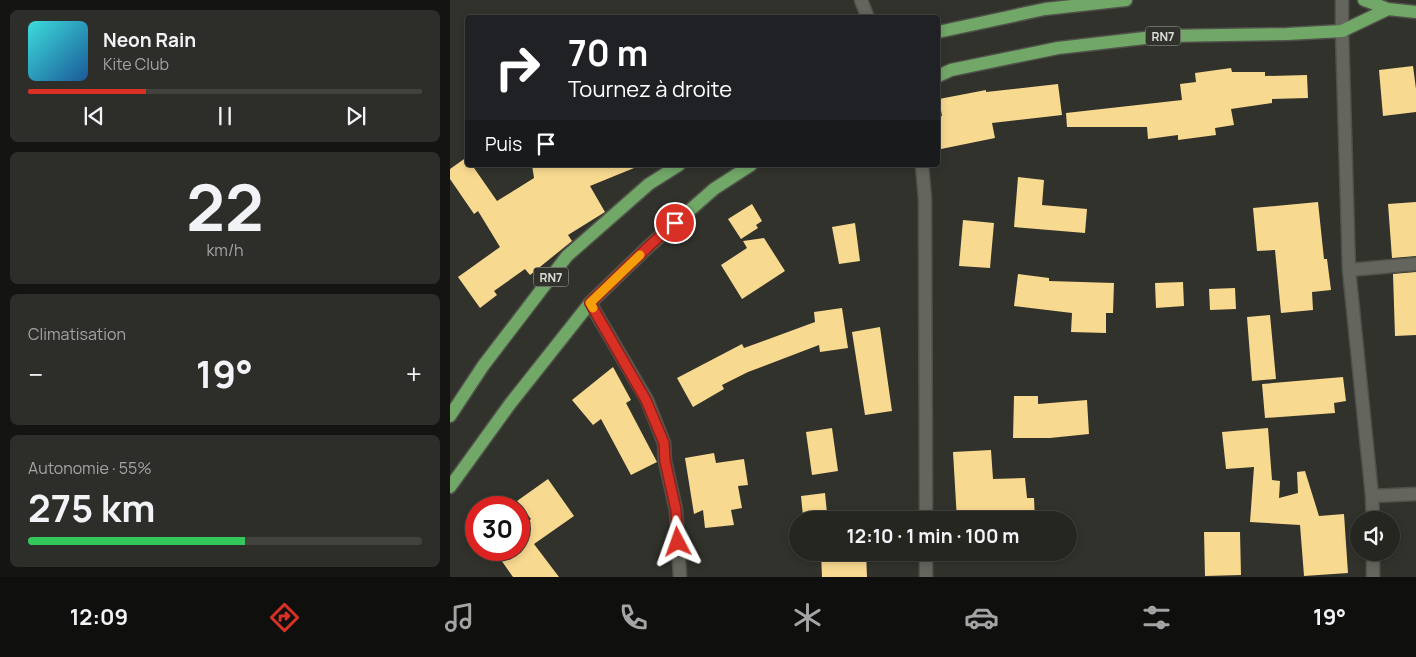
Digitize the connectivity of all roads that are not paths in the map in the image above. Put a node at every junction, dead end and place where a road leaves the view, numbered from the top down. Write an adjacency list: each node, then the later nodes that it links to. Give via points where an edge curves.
1 (861, 0): 7 (street)
2 (1126, 0): 9 (main road, via 1045,9)
3 (1342, 0): 8 (street)
4 (1364, 0): 5 (main road)
5 (1388, 9): 6 (main road); 8 (main road, RN7)
6 (1416, 12)
7 (867, 15)
8 (1342, 31): 10 (main road, RN7, via 1162,36 1058,48); 15 (street)
9 (940, 32)
10 (940, 75)
11 (676, 167): 17 (main road, RN7, via 649,184 567,256)
12 (747, 167): 16 (main road, via 714,190 649,246)
13 (922, 167): 21 (street)
14 (1416, 264): 15 (street)
15 (1349, 270): 20 (street)
16 (590, 303): 18 (main road, via 510,404); 25 (street, via 646,400 664,443 676,510)
17 (450, 416)
18 (450, 488)
19 (1416, 494): 20 (street)
20 (1372, 496): 22 (street)
21 (926, 511)
22 (1373, 511)
23 (926, 561): 26 (street)
24 (1373, 561): 27 (street)
25 (680, 577)
26 (926, 577)
27 (1373, 577)

